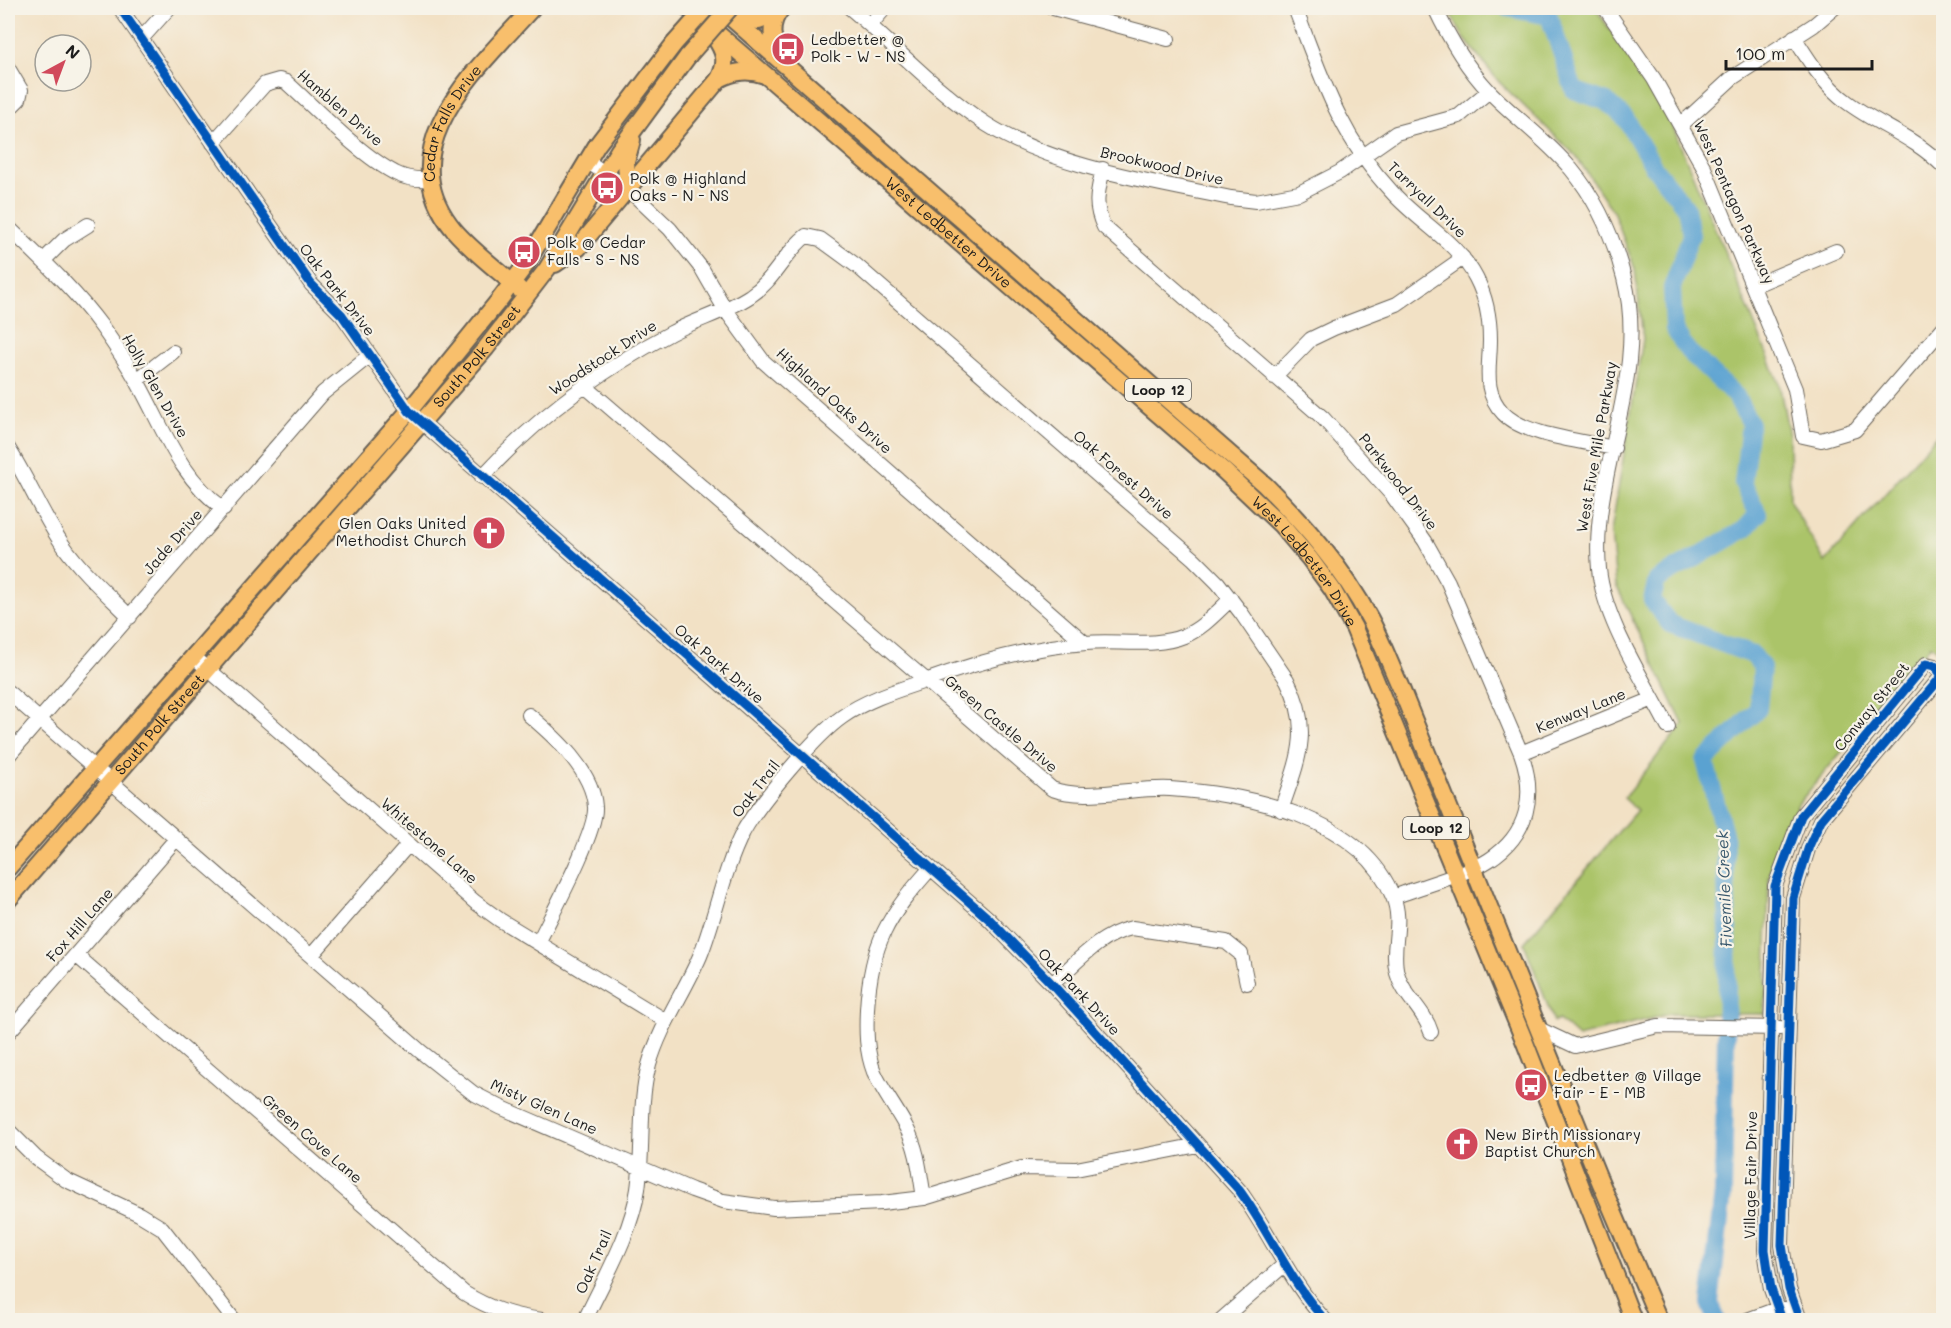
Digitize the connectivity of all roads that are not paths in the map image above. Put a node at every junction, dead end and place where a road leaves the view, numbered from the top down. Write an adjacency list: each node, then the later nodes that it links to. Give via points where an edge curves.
1 (120, 8): 17 (street, Oak Park Drive)
2 (169, 8): 17 (street)
3 (532, 8): 35 (main road, Cedar Falls Drive, via 453,98 434,141)
4 (688, 8): 14 (main road, West Ledbetter Drive / Loop 12)
5 (850, 8): 15 (street, Brookwood Drive)
6 (885, 8): 15 (street)
7 (1053, 8): 18 (street)
8 (1295, 8): 29 (street, Tarryall Drive, via 1327,93)
9 (1435, 8): 23 (street, West Five Mile Parkway, via 1458,52)
10 (1834, 8): 16 (street)
11 (726, 10): 12 (main road, via 759,21); 19 (main road, West Ledbetter Drive / Loop 12); 26 (main road, South Polk Street, bridge)
12 (779, 10): 19 (main road, via 772,32)
13 (1612, 10): 25 (street, West Pentagon Parkway)
14 (704, 14): 21 (main road, West Ledbetter Drive / Loop 12); 22 (main road, via 724,52); 31 (main road, South Polk Street, bridge, via 674,44)
15 (870, 25): 33 (street, Brookwood Drive, via 985,123 1021,143)
16 (1794, 37): 25 (street, via 1732,78); 32 (street, via 1840,96 1911,139)
17 (142, 38): 27 (street, Oak Park Drive)
18 (1168, 39)
19 (782, 61): 28 (main road, West Ledbetter Drive / Loop 12)
20 (8, 68): 24 (street, via 21,93)
21 (768, 77): 22 (main road, via 754,71 736,72); 30 (main road, West Ledbetter Drive / Loop 12)
22 (719, 80): 36 (main road)
23 (1489, 91): 29 (street, Brookwood Drive, via 1459,116 1396,133); 57 (street, West Five Mile Parkway, via 1571,169 1610,233 1625,280 1631,346)
24 (8, 110)
25 (1682, 124): 45 (street, West Pentagon Parkway)
26 (637, 126): 34 (main road, South Polk Street); 36 (main road, via 627,156)
27 (213, 142): 35 (street, Hamblen Drive, via 265,84 279,80 386,167 408,178); 50 (street, Oak Park Drive, via 310,284 342,315)
28 (878, 146): 30 (main road); 58 (main road, West Ledbetter Drive / Loop 12)
29 (1361, 156): 33 (street, Brookwood Drive, via 1341,172 1299,193 1256,201); 41 (street, Tarryall Drive, via 1392,193)
30 (865, 160): 59 (main road, West Ledbetter Drive / Loop 12)
31 (587, 161): 34 (street, Highland Oaks Drive); 44 (main road, South Polk Street)
32 (1944, 166)
33 (1103, 169): 51 (street, Parkwood Drive, via 1096,212 1104,226)
34 (606, 173): 36 (street, Highland Oaks Drive); 43 (main road, South Polk Street)
35 (431, 178): 44 (main road, Cedar Falls Drive, via 442,212 454,229)
36 (628, 189): 43 (main road, via 578,248); 47 (street, Highland Oaks Drive, via 687,248)
37 (88, 225): 42 (street, via 64,240)
38 (8, 227): 42 (street, Holly Glen Drive)
39 (806, 236): 47 (street, Woodstock Drive, via 760,288); 64 (street, Oak Forest Drive, via 820,238 857,266 1194,559)
40 (1836, 251): 45 (street)
41 (1463, 258): 51 (street, via 1397,304 1311,339); 57 (street, Tarryall Drive, via 1477,279 1485,302 1490,340 1489,387 1503,413 1532,429)
42 (43, 261): 52 (street, Holly Glen Drive, via 98,322)
43 (547, 269): 46 (main road, South Polk Street)
44 (513, 283): 46 (main road, Cedar Falls Drive); 54 (main road, South Polk Street)
45 (1753, 286): 48 (street, West Pentagon Parkway, via 1795,389 1803,436 1821,440 1855,430)
46 (527, 296): 55 (main road, South Polk Street)
47 (724, 309): 53 (street, Woodstock Drive, via 631,356); 66 (street, Highland Oaks Drive, via 763,361 783,380)
48 (1944, 327)
49 (173, 352): 52 (street)
50 (369, 356): 54 (street, Oak Park Drive); 62 (street, Jade Drive, via 323,393)
51 (1274, 377): 75 (street, Parkwood Drive, via 1350,446 1425,541 1466,620)
52 (136, 380): 62 (street, Holly Glen Drive, via 185,473)
53 (586, 387): 60 (street, Woodstock Drive, via 510,447); 69 (street, Green Castle Drive)
54 (409, 411): 55 (street, Oak Park Drive); 61 (main road, South Polk Street)
55 (421, 423): 60 (street, Oak Park Drive); 63 (main road, South Polk Street)
56 (8, 448): 65 (street, via 63,545)
57 (1614, 448): 71 (street, West Five Mile Parkway, via 1601,512 1600,572 1607,604)
58 (1235, 458): 59 (main road); 83 (main road, West Ledbetter Drive / Loop 12, via 1321,546 1370,619)
59 (1224, 471): 86 (main road, West Ledbetter Drive / Loop 12, via 1281,525 1338,599 1375,672)
60 (482, 477): 77 (street, Oak Park Drive)
61 (328, 500): 63 (main road); 67 (main road, South Polk Street)
62 (224, 508): 65 (street, Jade Drive)
63 (344, 513): 68 (main road, South Polk Street)
64 (1231, 599): 66 (street, Oak Trail, via 1184,636); 80 (street, Oak Forest Drive, via 1287,680 1301,717 1300,755)
65 (130, 617): 73 (street, Jade Drive)
66 (1085, 643): 69 (street, Oak Trail, via 979,663)
67 (193, 656): 68 (street, Whitestone Lane); 78 (main road, South Polk Street)
68 (208, 669): 79 (main road, South Polk Street); 82 (street, Whitestone Lane)
69 (925, 680): 77 (street, Oak Trail, via 842,717); 80 (street, Green Castle Drive, via 1058,791 1078,794 1178,790 1220,794)
70 (8, 692): 73 (street, Misty Glen Lane)
71 (1653, 699): 74 (street, West Five Mile Parkway); 75 (street, Kenway Lane)
72 (529, 715): 89 (street, via 552,735 577,766 596,810 589,835)
73 (39, 720): 76 (street, Jade Drive); 78 (street, Misty Glen Lane)
74 (1668, 727)
75 (1521, 753): 83 (street, Parkwood Drive, via 1530,783 1525,815 1492,858)
76 (8, 756)
77 (803, 757): 85 (street, Oak Park Drive); 94 (street, Oak Trail, via 742,834 699,958)
78 (95, 768): 79 (street, Misty Glen Lane); 84 (main road, South Polk Street)
79 (110, 781): 81 (street, Misty Glen Lane); 88 (main road, South Polk Street)
80 (1281, 810): 87 (street, Green Castle Drive, via 1314,822 1357,846)
81 (176, 839): 90 (street, Fox Hill Lane); 91 (street, Misty Glen Lane)
82 (408, 845): 89 (street, Whitestone Lane, via 475,902); 91 (street)
83 (1474, 866): 86 (street, Parkwood Drive); 97 (main road, West Ledbetter Drive / Loop 12)
84 (8, 868)
85 (931, 868): 93 (street, Oak Park Drive, via 989,919); 103 (street, via 898,906 879,942 869,978 866,1028 874,1070 907,1127 916,1151)
86 (1455, 874): 87 (street, Parkwood Drive); 112 (main road, West Ledbetter Drive / Loop 12)
87 (1394, 897): 98 (street, Green Castle Drive, via 1399,929 1396,972 1427,1019)
88 (8, 900)
89 (538, 943): 94 (street, Whitestone Lane)
90 (76, 955): 99 (street, Fox Hill Lane); 108 (street, Green Cove Lane, via 464,1293 510,1316)
91 (311, 957): 102 (street, Misty Glen Lane, via 473,1093)
92 (1247, 983): 93 (street, via 1241,954 1226,942 1132,928 1097,944)
93 (1052, 984): 101 (street, Oak Park Drive)
94 (666, 1022): 102 (street, Oak Trail, via 642,1092)
95 (1771, 1027): 96 (street); 96 (street, Conway Street, via 1775,886 1801,816 1926,664 1935,666 1941,676 1821,820 1809,846 1793,898); 97 (street, via 1684,1024 1633,1030 1575,1046); 106 (street, Village Fair Drive, via 1765,1250)
96 (1788, 1028): 105 (street, via 1782,1245)
97 (1539, 1029): 113 (main road, West Ledbetter Drive / Loop 12)
98 (1431, 1032)
99 (8, 1033)
100 (8, 1130): 107 (street, via 66,1180 162,1228)
101 (1198, 1145): 103 (street, Misty Glen Lane, via 1076,1169 1022,1168); 104 (street, Oak Park Drive, via 1253,1209)
102 (638, 1167): 103 (street, Misty Glen Lane, via 712,1198 748,1206 839,1206); 109 (street, Oak Trail, via 638,1188 630,1221)
103 (924, 1198)
104 (1284, 1265): 110 (street); 111 (street, Oak Park Drive)
105 (1797, 1315): 106 (street)
106 (1778, 1316): 114 (street)
107 (234, 1320)
108 (542, 1320)
109 (585, 1320)
110 (1221, 1320)
111 (1325, 1320)
112 (1633, 1320)
113 (1659, 1320)
114 (1747, 1320)

